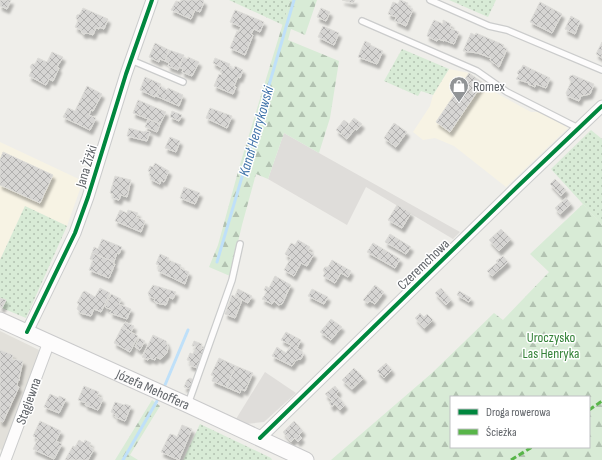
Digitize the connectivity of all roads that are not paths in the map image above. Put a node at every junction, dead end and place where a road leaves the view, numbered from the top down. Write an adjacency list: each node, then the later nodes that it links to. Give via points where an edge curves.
1 (152, 0): 4 (street, Jana Żiżki)
2 (430, 0): 5 (lane)
3 (362, 21): 8 (lane, via 477,71 507,92)
4 (131, 60): 6 (lane); 11 (street, Jana Żiżki, via 75,233)
5 (602, 70)
6 (183, 82)
7 (602, 106): 8 (street, Czeremchowa)
8 (578, 128): 14 (street, Czeremchowa)
9 (240, 244): 13 (lane, via 232,280)
10 (0, 320): 11 (street, Józefa Mehoffera)
11 (28, 332): 12 (street, Józefa Mehoffera)
12 (49, 342): 13 (street, Józefa Mehoffera); 16 (street, Stągiewna)
13 (188, 405): 14 (street, Józefa Mehoffera)
14 (260, 438): 15 (street, Józefa Mehoffera)
15 (299, 459)
16 (5, 460)

